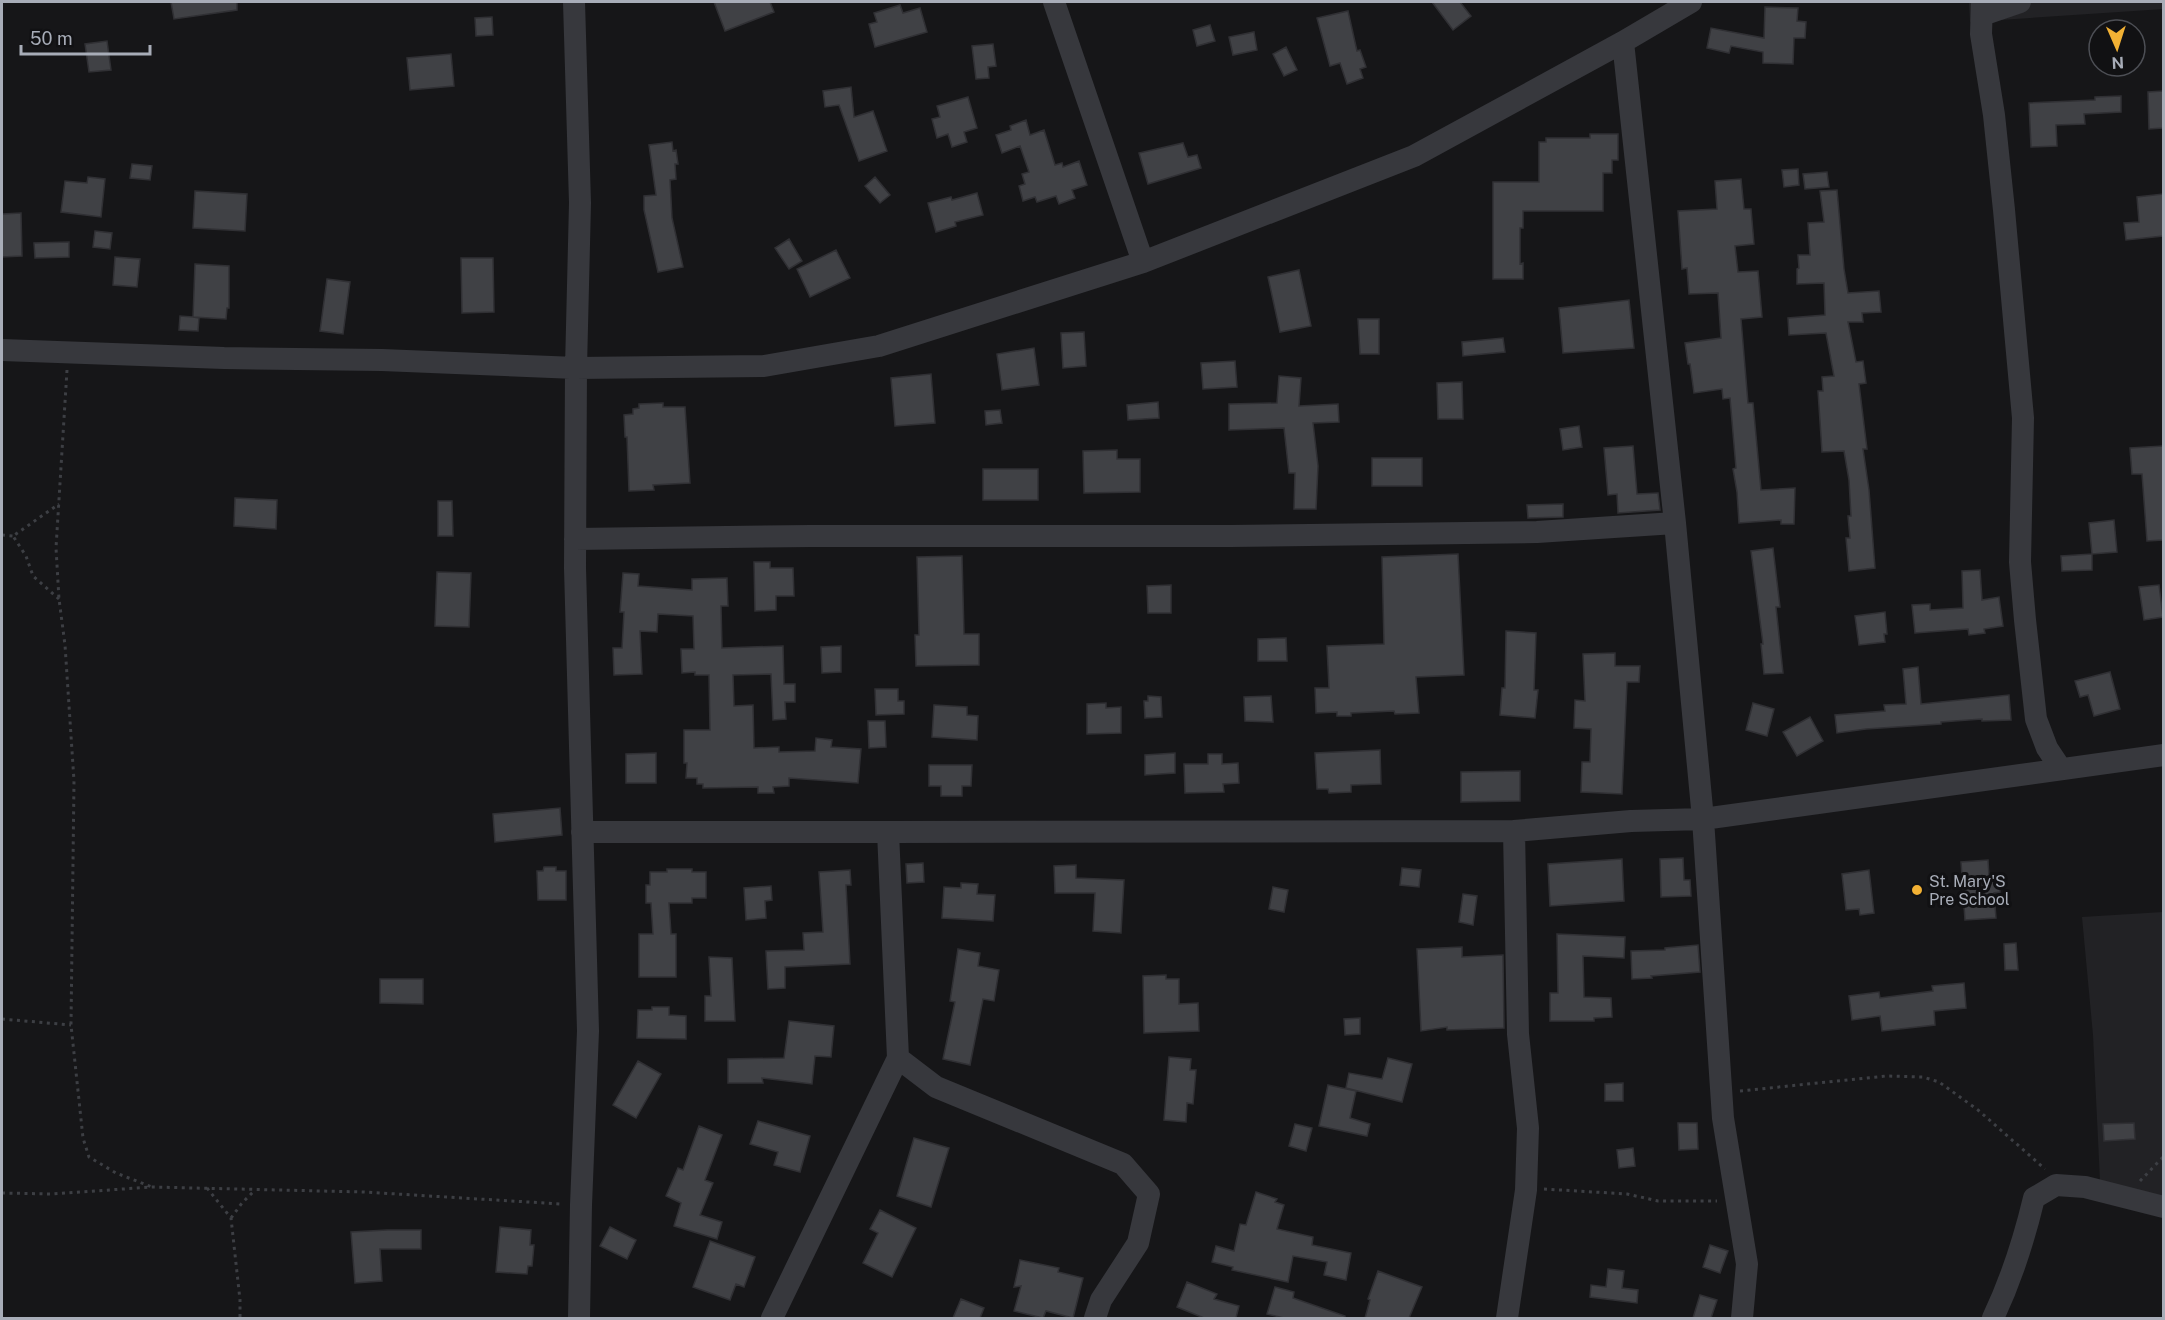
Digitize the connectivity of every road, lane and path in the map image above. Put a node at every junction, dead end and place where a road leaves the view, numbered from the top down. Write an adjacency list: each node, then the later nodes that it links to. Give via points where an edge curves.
1 (576, 2): 11 (street, via 580,202)
2 (1054, 2): 8 (street)
3 (1691, 2): 7 (street)
4 (2019, 2): 5 (street); 6 (street)
5 (2032, 2)
6 (1982, 8): 19 (street, via 1981,34 1994,115 2023,418 2020,562 2025,620 2036,719 2047,748)
7 (1623, 42): 8 (street, via 1414,156); 13 (street)
8 (1143, 262): 11 (street, via 879,346 764,366)
9 (2, 350): 10 (street)
10 (69, 352): 11 (street); 12 (path)
11 (576, 368): 16 (street)
12 (59, 504): 15 (path); 17 (path)
13 (1675, 523): 16 (street, via 1537,532); 20 (street)
14 (2, 535): 15 (path)
15 (13, 536): 17 (path, via 33,576)
16 (575, 539): 22 (street)
17 (59, 599): 25 (path, via 74,781)
18 (2163, 755): 19 (street)
19 (2061, 769): 20 (street)
20 (1703, 819): 21 (street, via 1631,820); 27 (street)
21 (1514, 831): 23 (street); 33 (street, via 1518,1034 1528,1128)
22 (582, 832): 23 (street); 37 (street, via 588,1031)
23 (888, 832): 26 (street)
24 (2, 1018): 25 (path)
25 (71, 1025): 30 (path, via 83,1137 89,1157)
26 (898, 1058): 42 (street); 43 (street, via 936,1087 1124,1164 1149,1194 1138,1243 1101,1300)
27 (1721, 1093): 29 (path, via 1886,1076 1923,1077 1939,1082 1978,1110); 36 (street)
28 (2163, 1156): 35 (path, via 2140,1180)
29 (2065, 1186): 35 (street); 46 (street, via 2056,1185 2034,1198 2007,1287)
30 (152, 1187): 31 (path); 34 (path)
31 (207, 1188): 32 (path); 39 (path)
32 (256, 1190): 37 (path); 39 (path)
33 (1526, 1190): 36 (path, via 1627,1194 1658,1201); 44 (street)
34 (2, 1193)
35 (2110, 1193): 38 (street)
36 (1737, 1202): 45 (street, via 1746,1264)
37 (581, 1205): 41 (street)
38 (2163, 1207)
39 (231, 1218): 40 (path)
40 (240, 1318)
41 (579, 1318)
42 (772, 1318)
43 (1095, 1318)
44 (1507, 1318)
45 (1742, 1318)
46 (1993, 1318)

